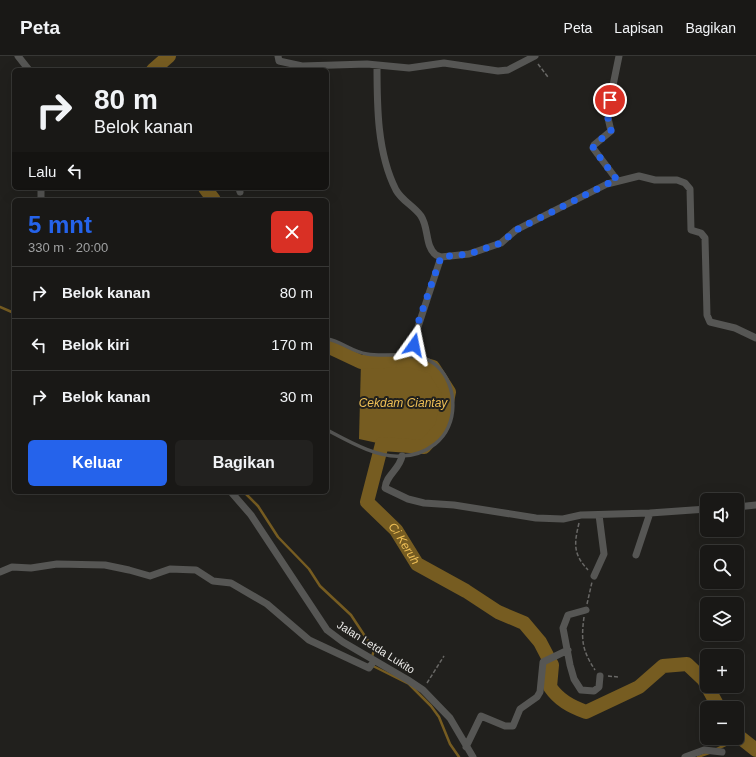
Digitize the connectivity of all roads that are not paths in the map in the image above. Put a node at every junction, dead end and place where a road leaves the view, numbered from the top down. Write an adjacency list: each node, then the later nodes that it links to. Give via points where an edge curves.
1 (18, 56): 7 (street)
2 (278, 56): 5 (street, via 279,61 302,66)
3 (619, 56): 8 (street, via 608,118 611,131 593,148)
4 (534, 57): 6 (street, via 508,70 498,71 444,63 409,68)
5 (346, 60): 6 (street)
6 (377, 65): 9 (street, via 377,112 389,172 402,199 413,206 422,217 433,253)
7 (27, 68)
8 (617, 180): 9 (street, via 516,230 501,243 469,254); 10 (street, via 640,176 685,183 690,189 690,227 693,232 704,235 705,238 707,315 710,322 735,328)
9 (441, 257): 12 (street, via 415,336)
10 (756, 338)
11 (329, 340): 12 (lane, via 365,354)
12 (412, 355): 14 (lane, via 436,365 448,379 453,396 452,414 446,430 436,444 422,452)
13 (329, 431): 14 (lane, via 369,449)
14 (399, 456): 20 (street, via 398,468 386,482 385,488 415,501 562,520 581,515)
15 (233, 494): 26 (street, Jalan Letda Lukito, via 251,515 327,630)
16 (756, 505): 17 (street)
17 (744, 506)
18 (700, 509): 19 (street)
19 (650, 513): 20 (street); 21 (street)
20 (599, 515): 23 (street, via 604,554)
21 (636, 555)
22 (0, 572): 26 (street, via 12,567 31,568 65,564 105,565 150,576 170,569 196,570 213,581 231,583 267,604 309,640 366,667)
23 (594, 576)
24 (586, 610): 25 (street, via 568,615 563,628)
25 (568, 650): 27 (street, via 574,679 581,690 594,691 599,687); 28 (street, via 543,662 540,692 537,698 520,710 512,726 505,726 481,716)
26 (372, 662): 28 (street, Jalan Letda Lukito, via 423,690 450,718)
27 (600, 676)
28 (466, 747): 30 (street, Jalan Letda Lukito)
29 (722, 752): 31 (street, via 695,752)
30 (473, 757)
31 (685, 757)

